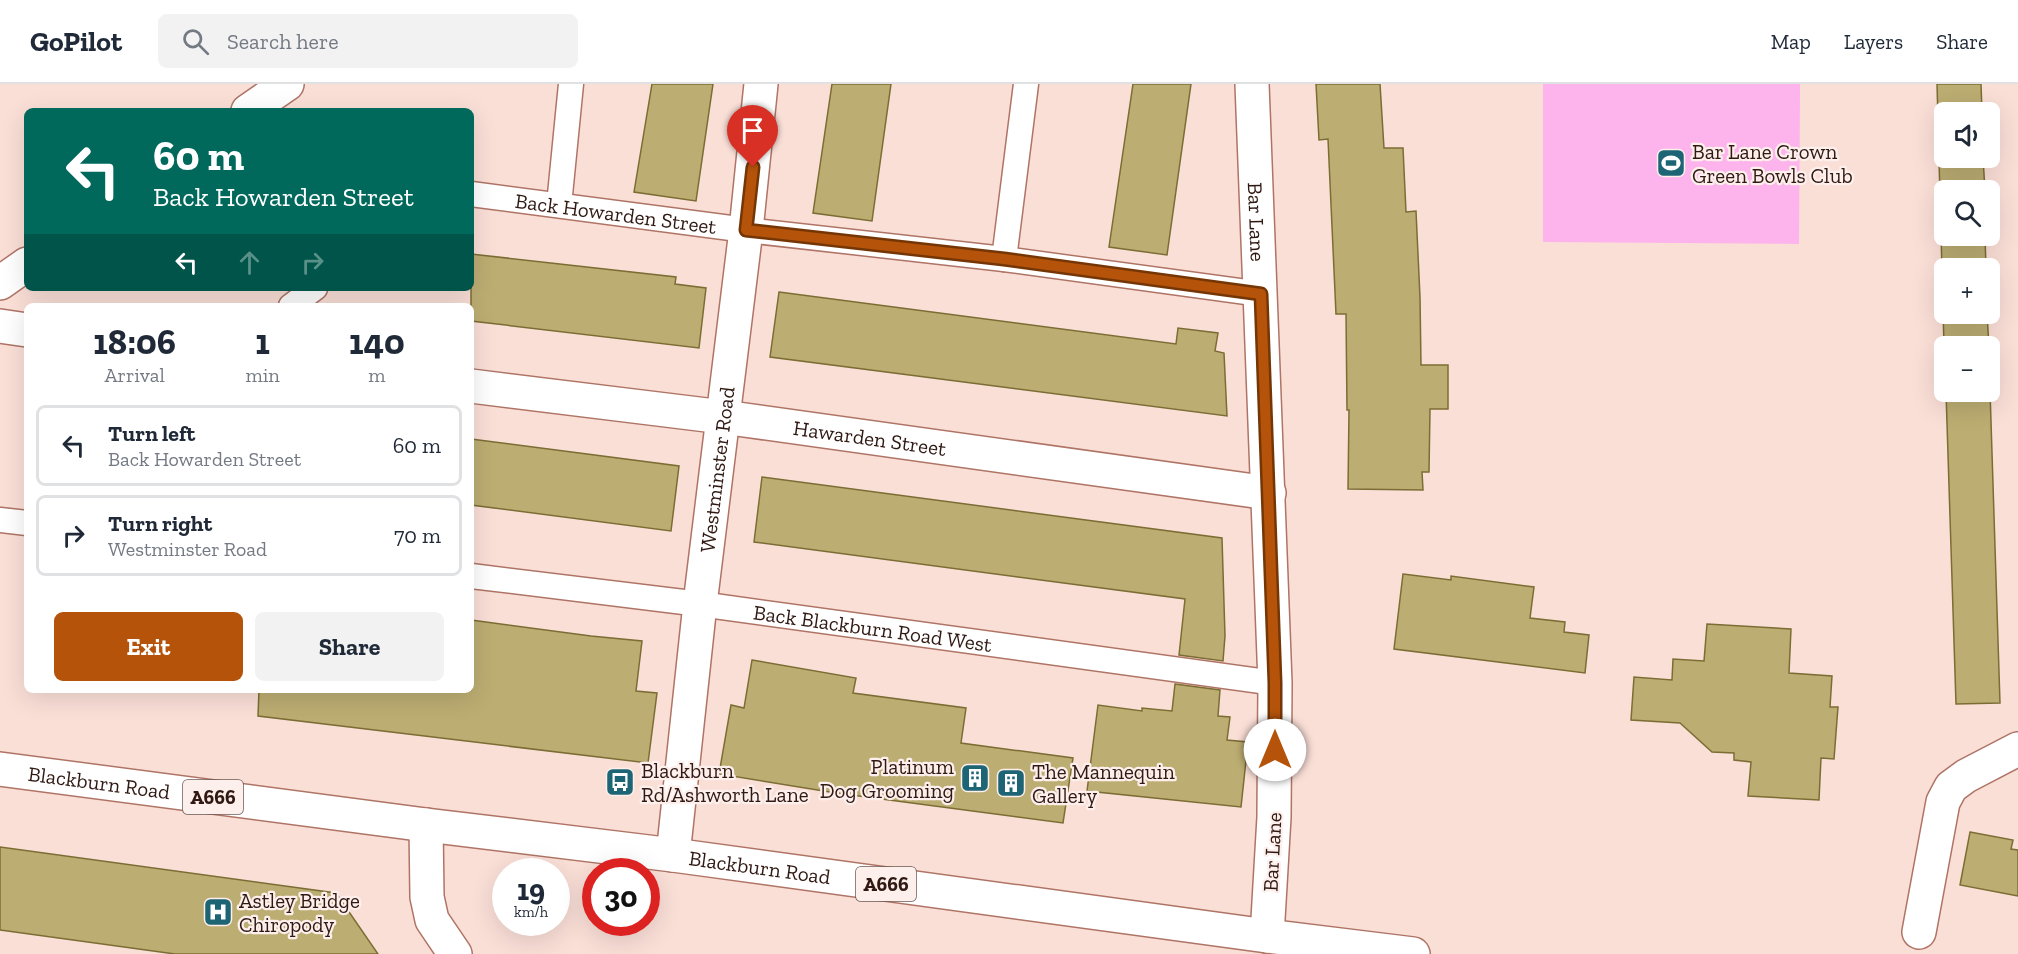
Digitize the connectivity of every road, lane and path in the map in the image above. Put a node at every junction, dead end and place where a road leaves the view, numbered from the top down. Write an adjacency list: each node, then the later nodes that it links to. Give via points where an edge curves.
1 (287, 84): 6 (main road)
2 (571, 84): 8 (lane)
3 (761, 84): 9 (main road, Westminster Road)
4 (1026, 84): 10 (lane)
5 (1252, 84): 14 (main road, Bar Lane)
6 (252, 108)
7 (474, 194): 8 (lane, Back Howarden Street)
8 (559, 205): 9 (lane, Back Howarden Street)
9 (746, 230): 10 (lane, Back Howarden Street); 19 (main road, Westminster Road)
10 (1004, 259): 14 (lane, Back Howarden Street)
11 (24, 266): 12 (main road)
12 (0, 283)
13 (311, 291): 15 (lane)
14 (1261, 294): 20 (main road, Bar Lane)
15 (295, 303)
16 (0, 326): 17 (main road)
17 (24, 330)
18 (474, 386): 19 (main road, Hawarden Street)
19 (723, 417): 20 (main road, Hawarden Street); 24 (main road, Westminster Road)
20 (1269, 493): 25 (main road, Bar Lane)
21 (0, 520): 22 (lane)
22 (24, 523)
23 (474, 576): 24 (lane, Back Blackburn Road West)
24 (700, 604): 25 (lane, Back Blackburn Road West); 29 (main road, Westminster Road)
25 (1275, 683): 31 (main road, Bar Lane, via 1274,817)
26 (2018, 749): 30 (main road, via 1966,776 1951,787 1942,802)
27 (0, 769): 28 (main road, Blackburn Road / A666)
28 (426, 825): 29 (main road, Blackburn Road / A666); 33 (main road, via 427,897 432,920)
29 (674, 855): 31 (main road, Blackburn Road / A666)
30 (1919, 932)
31 (1267, 936): 32 (main road, Blackburn Road / A666)
32 (1344, 950): 34 (main road, Blackburn Road / A666)
33 (455, 954)
34 (1413, 954)

